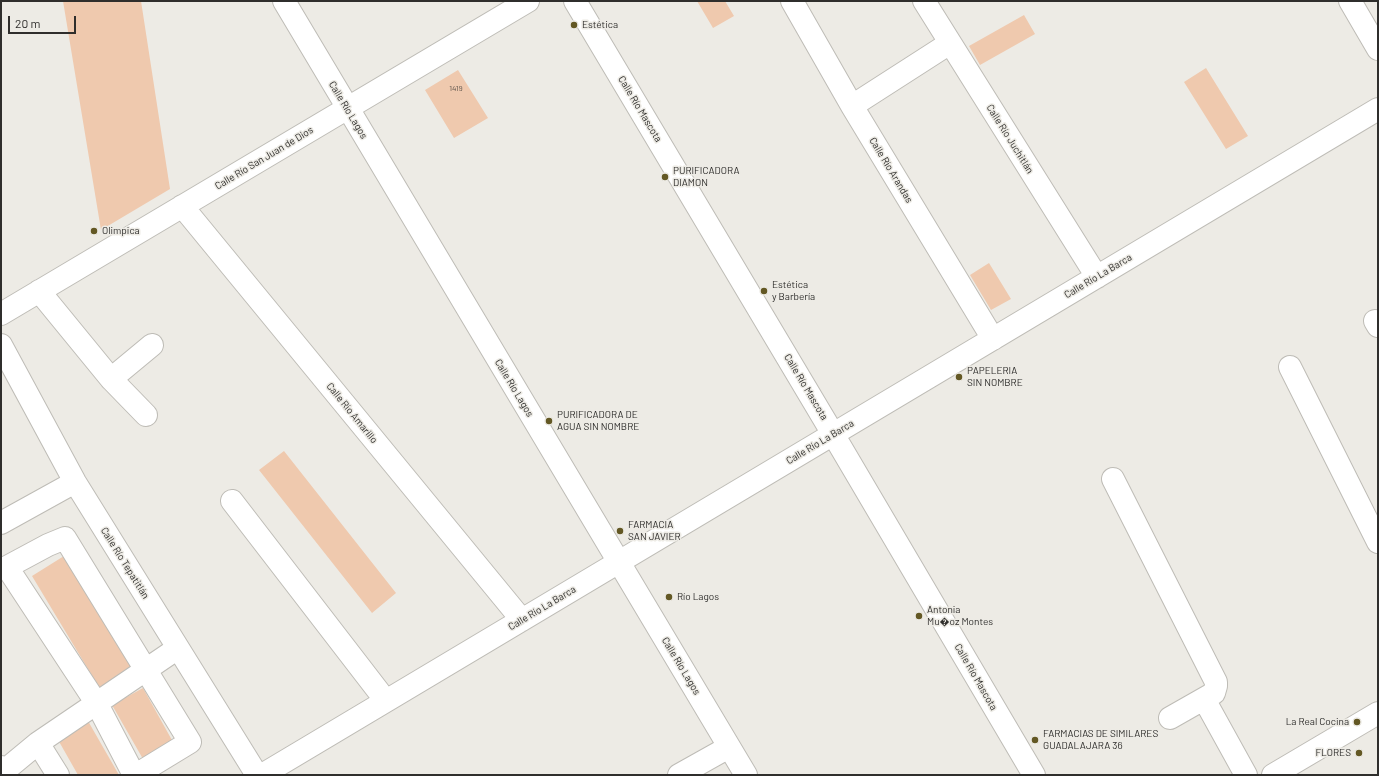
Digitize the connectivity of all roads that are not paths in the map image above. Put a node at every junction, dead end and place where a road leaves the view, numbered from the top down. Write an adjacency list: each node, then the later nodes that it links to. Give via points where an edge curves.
1 (284, 1): 10 (street, Calle Río Lagos)
2 (528, 1): 10 (street, Calle Río San Juan de Dios)
3 (575, 1): 22 (street, Calle Río Mascota)
4 (792, 1): 9 (street, Calle Río Arandas)
5 (924, 1): 7 (street, Calle Río Juchitlán)
6 (1350, 1): 8 (street)
7 (950, 43): 9 (street); 13 (street, Calle Río Juchitlán)
8 (1378, 49)
9 (852, 106): 16 (street, Calle Río Arandas)
10 (347, 108): 12 (street, Calle Río San Juan de Dios); 28 (street, Calle Río Lagos)
11 (1378, 109): 13 (street, Calle Río La Barca)
12 (182, 206): 14 (street, Calle Río San Juan de Dios); 29 (street, Calle Río Amarillo)
13 (1097, 277): 16 (street, Calle Río La Barca)
14 (39, 291): 15 (street, Calle Río San Juan de Dios); 20 (street)
15 (1, 314)
16 (993, 339): 22 (street, Calle Río La Barca)
17 (1, 345): 24 (street, Calle Río Tepatitlán)
18 (152, 345): 20 (street)
19 (1290, 367): 27 (street)
20 (111, 379): 21 (street)
21 (146, 415)
22 (834, 434): 28 (street, Calle Río La Barca); 46 (street, Calle Río Mascota)
23 (1113, 479): 32 (street, via 1215,678 1214,693)
24 (75, 482): 26 (street); 30 (street, Calle Río Tepatitlán)
25 (232, 501): 33 (street)
26 (1, 523)
27 (1378, 542)
28 (618, 562): 29 (street, Calle Río La Barca); 38 (street, Calle Río Lagos)
29 (522, 620): 33 (street, Calle Río La Barca)
30 (178, 648): 31 (street); 42 (street, Calle Río Tepatitlán)
31 (146, 670): 34 (street); 34 (street, via 65,538 7,567); 41 (street, via 190,742)
32 (1204, 699): 36 (street); 47 (street)
33 (386, 700): 43 (street, Calle Río La Barca)
34 (97, 704): 37 (street); 41 (street)
35 (1378, 713): 48 (street)
36 (1170, 718)
37 (38, 743): 39 (street, via 9,767); 40 (street)
38 (729, 747): 44 (street); 45 (street, Calle Río Lagos)
39 (1, 770)
40 (58, 775)
41 (135, 775)
42 (257, 775)
43 (262, 775)
44 (679, 775)
45 (746, 775)
46 (1034, 775)
47 (1246, 775)
48 (1273, 775)

